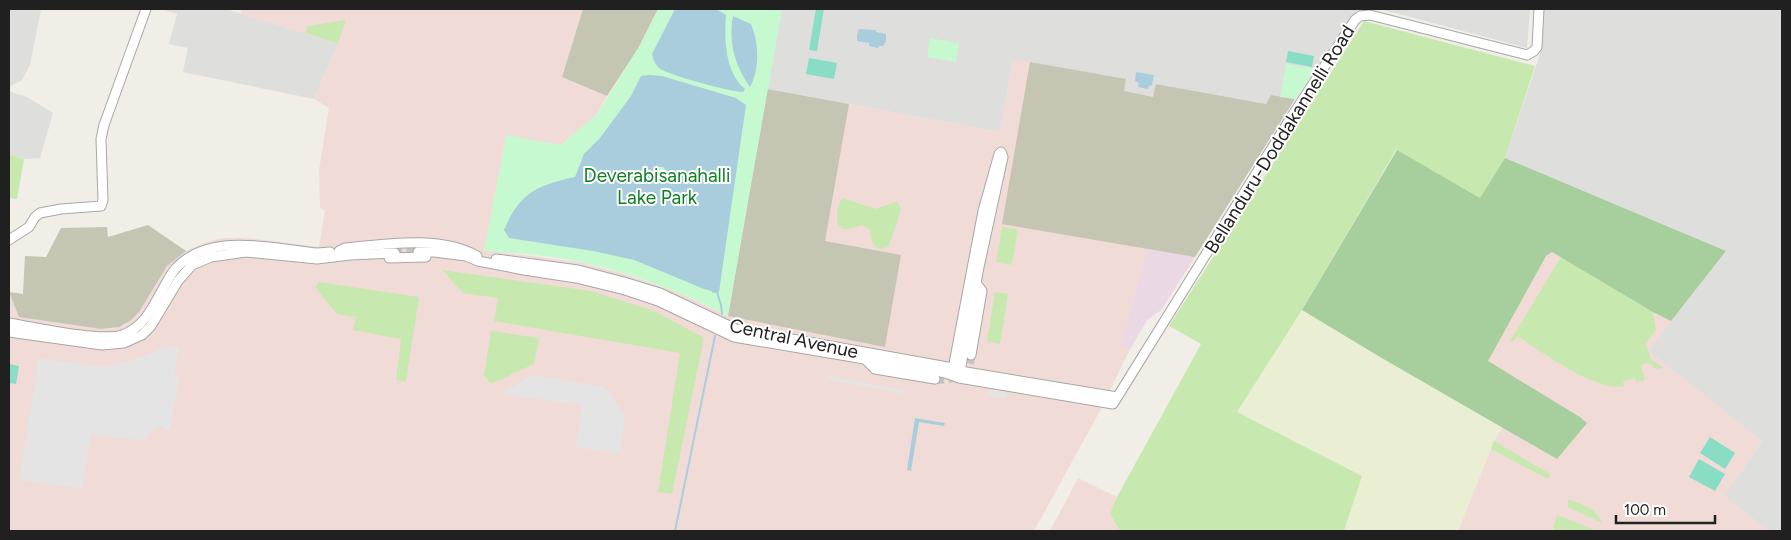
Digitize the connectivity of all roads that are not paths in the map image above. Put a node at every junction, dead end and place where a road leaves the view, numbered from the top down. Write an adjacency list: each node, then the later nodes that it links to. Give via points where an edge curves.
1 (146, 9): 3 (street, via 104,125 103,200 100,206 40,213 30,226)
2 (1539, 9): 16 (street, Bellanduru-Doddakannelli Road, via 1537,47 1528,55 1370,15 1360,16 1352,22)
3 (9, 240)
4 (418, 250): 7 (street, Central Avenue, via 451,251)
5 (394, 251): 6 (street)
6 (336, 254): 7 (street, via 344,261 433,256); 7 (street, via 345,248 418,243 461,248); 10 (street, via 245,245 198,253 175,269 141,323 121,335 98,337); 11 (street, via 317,260 246,252 201,260 178,280 151,326 124,344 102,346)
7 (478, 259): 13 (street, Central Avenue, via 625,290 658,301 734,337); 14 (street, Central Avenue, via 578,270 660,293 736,329)
8 (974, 272): 8 (street, via 986,202 1001,152 1003,157); 9 (street); 14 (street)
9 (976, 283): 12 (street, via 982,291); 14 (street)
10 (9, 323)
11 (9, 332)
12 (971, 355)
13 (865, 359): 14 (street, Central Avenue); 15 (street, via 875,369)
14 (956, 373): 16 (street, Central Avenue)
15 (935, 379)
16 (1115, 400)

